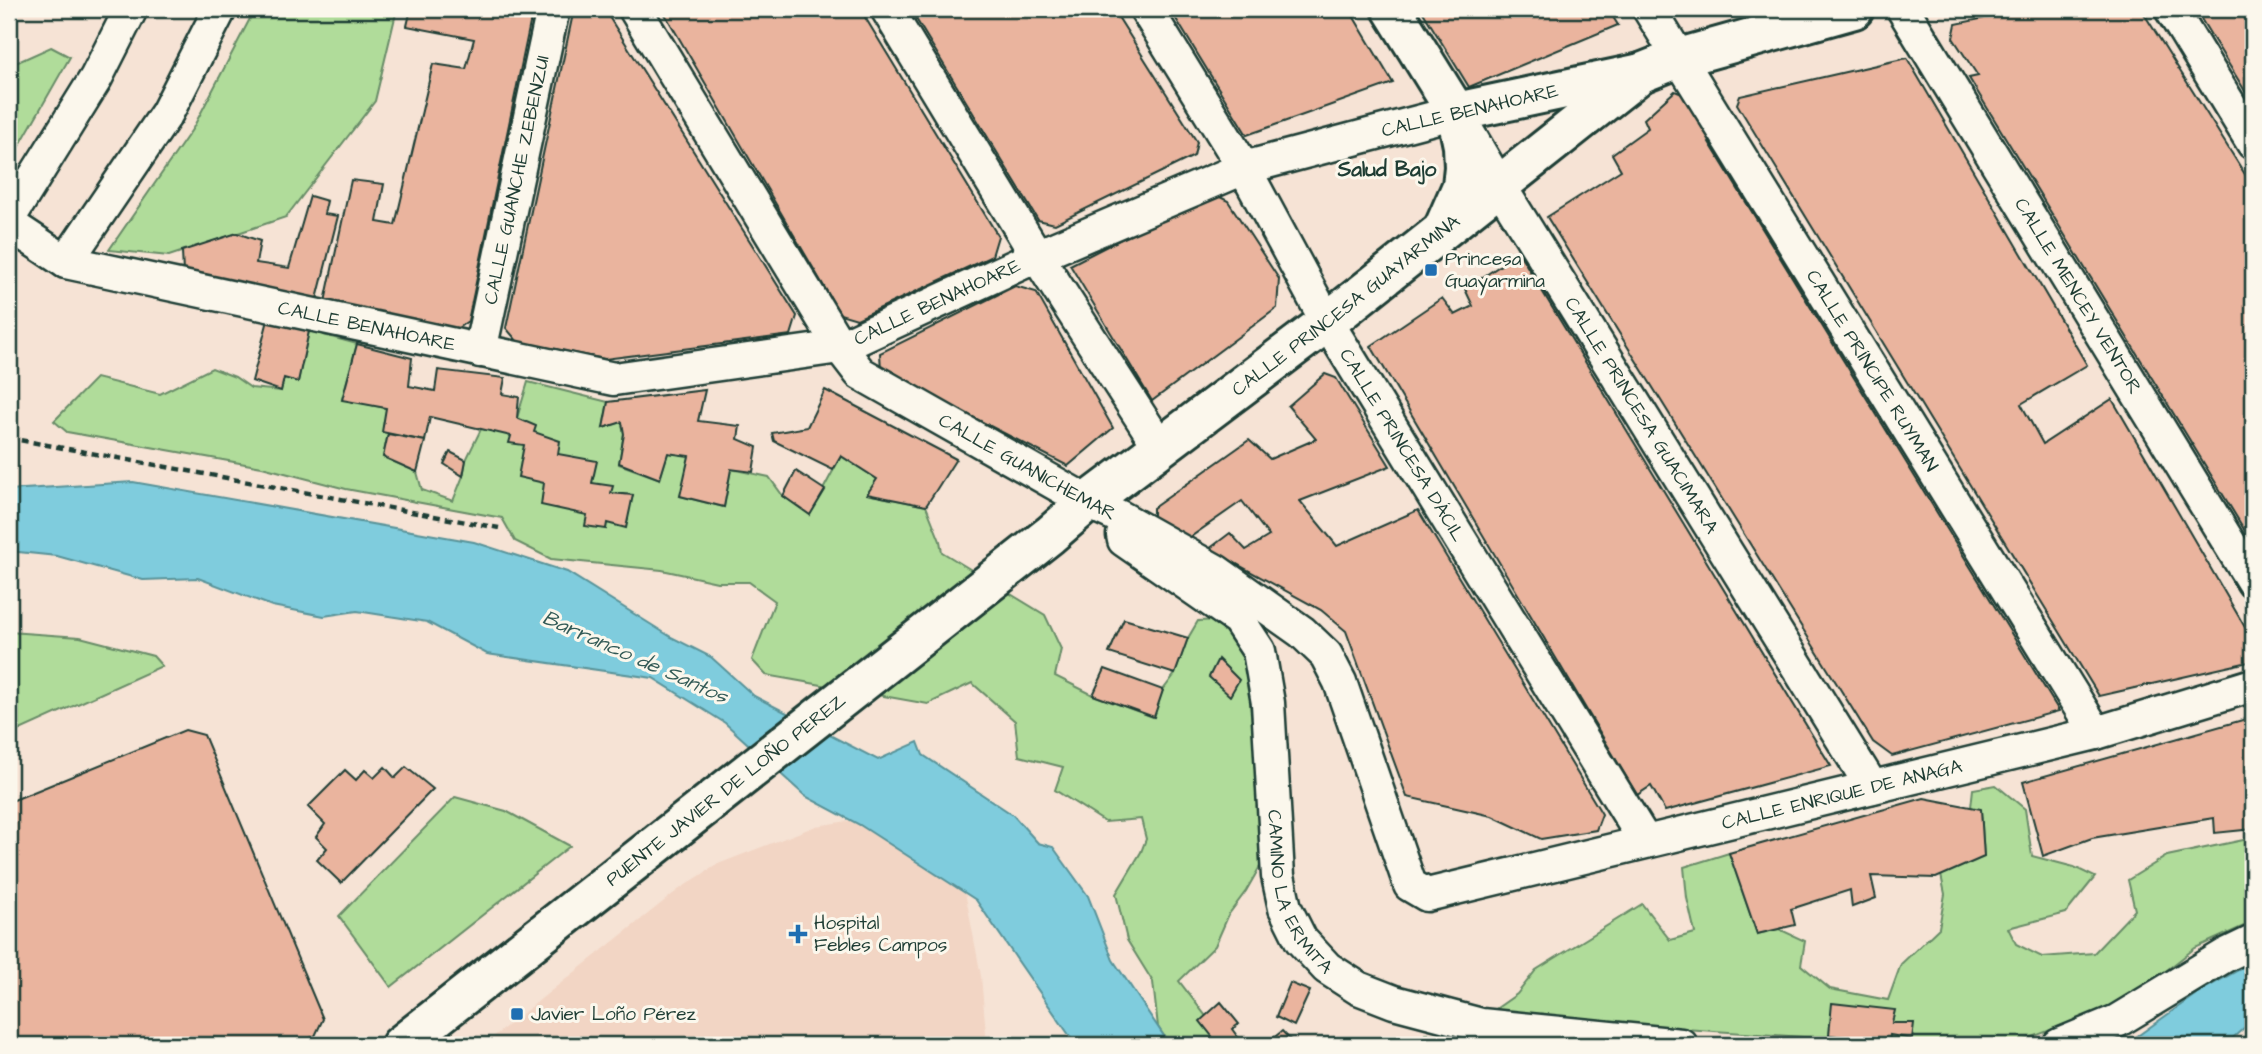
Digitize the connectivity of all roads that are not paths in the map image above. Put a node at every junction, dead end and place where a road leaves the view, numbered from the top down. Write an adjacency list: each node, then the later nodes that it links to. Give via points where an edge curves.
1 (131, 9): 18 (street, via 96,78)
2 (220, 9): 22 (street, via 167,113)
3 (553, 9): 25 (street, CALLE GUANCHE ZEBENZUI)
4 (635, 9): 24 (street, CALLE GUANICHEMAR)
5 (887, 9): 21 (street)
6 (1146, 9): 16 (street, CALLE PRINCESA DÁCIL)
7 (1392, 9): 14 (street, CALLE PRINCESA GUACIMARA)
8 (1649, 9): 12 (street, CALLE PRÍNCIPE RUYMAN)
9 (1854, 9): 12 (street, CALLE BENAHOARE)
10 (1903, 9): 29 (street, CALLE MENCEY VENTOR)
11 (2171, 9): 15 (street)
12 (1679, 58): 13 (street, CALLE BENAHOARE); 31 (street, CALLE PRÍNCIPE RUYMAN)
13 (1641, 73): 14 (street, CALLE BENAHOARE); 17 (street, CALLE PRINCESA GUAYARMINA)
14 (1456, 112): 16 (street, CALLE BENAHOARE); 17 (street, CALLE PRINCESA GUACIMARA); 20 (street, via 1463,146 1462,186)
15 (2253, 143)
16 (1244, 168): 21 (street, CALLE BENAHOARE); 23 (street, CALLE PRINCESA DÁCIL)
17 (1499, 186): 20 (street, CALLE PRINCESA GUAYARMINA); 32 (street, CALLE PRINCESA GUACIMARA)
18 (9, 218)
19 (9, 224): 22 (street, CALLE BENAHOARE)
20 (1443, 229): 23 (street, CALLE PRINCESA GUAYARMINA)
21 (1037, 256): 24 (street, CALLE BENAHOARE); 26 (street)
22 (66, 262): 25 (street, CALLE BENAHOARE)
23 (1327, 322): 26 (street, CALLE PRINCESA GUAYARMINA); 33 (street, CALLE PRINCESA DÁCIL)
24 (840, 347): 25 (street, CALLE BENAHOARE, via 614,379); 27 (street, CALLE GUANICHEMAR, via 860,373)
25 (480, 351)
26 (1160, 447): 27 (street, CALLE PRINCESA GUAYARMINA)
27 (1103, 509): 28 (street, CALLE PRINCESA GUAYARMINA); 34 (street, CALLE GUANICHEMAR, via 1216,571 1302,632 1326,655 1340,682 1410,885); 37 (street, CAMINO LA ERMITA, via 1124,540 1238,619 1259,650 1268,703 1278,876 1285,908 1301,940 1327,968 1357,988 1394,1002 1481,1025)
28 (1050, 535): 36 (street, PUENTE JAVIER DE LOÑO PEREZ)
29 (2253, 582)
30 (2253, 685): 31 (street, CALLE ENRIQUE DE ANAGA)
31 (2096, 733): 32 (street, CALLE ENRIQUE DE ANAGA)
32 (1872, 787): 33 (street, CALLE ENRIQUE DE ANAGA)
33 (1645, 841): 34 (street, CALLE ENRIQUE DE ANAGA)
34 (1427, 895)
35 (2253, 942): 38 (street, via 2117,1021)
36 (401, 1045)
37 (1681, 1045)
38 (2059, 1045)

